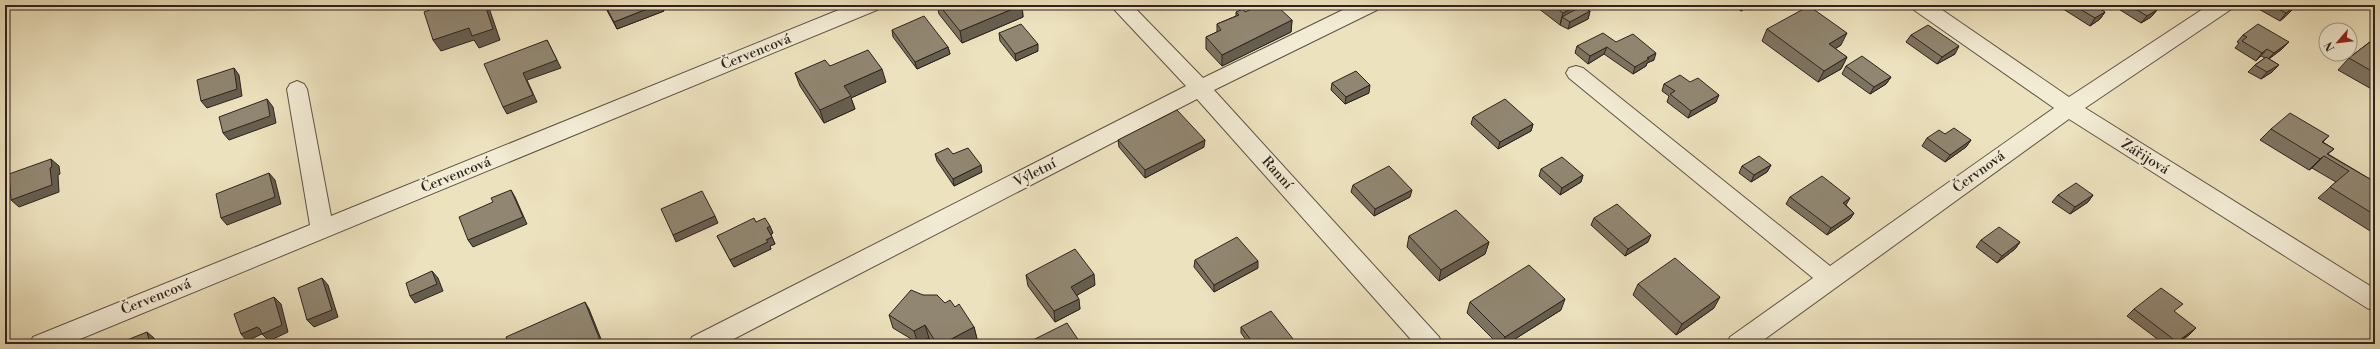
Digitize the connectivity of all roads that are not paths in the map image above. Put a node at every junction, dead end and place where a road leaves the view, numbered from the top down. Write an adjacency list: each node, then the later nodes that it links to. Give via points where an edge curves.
1 (870, 5): 10 (street, Červencová)
2 (1120, 5): 7 (street, Ranní)
3 (1370, 5): 7 (street, Výletní)
4 (1921, 5): 9 (street, Zářijová)
5 (2222, 5): 9 (street, Červnová)
6 (1576, 73): 11 (street)
7 (1200, 88): 14 (street, Výletní); 15 (street, Ranní)
8 (297, 89): 10 (street)
9 (2069, 108): 11 (street, Červnová); 12 (street, Zářijová)
10 (322, 230): 13 (street, Červencová)
11 (1830, 279): 16 (street, Červnová)
12 (2375, 300)
13 (42, 344)
14 (701, 344)
15 (1430, 344)
16 (1739, 344)

